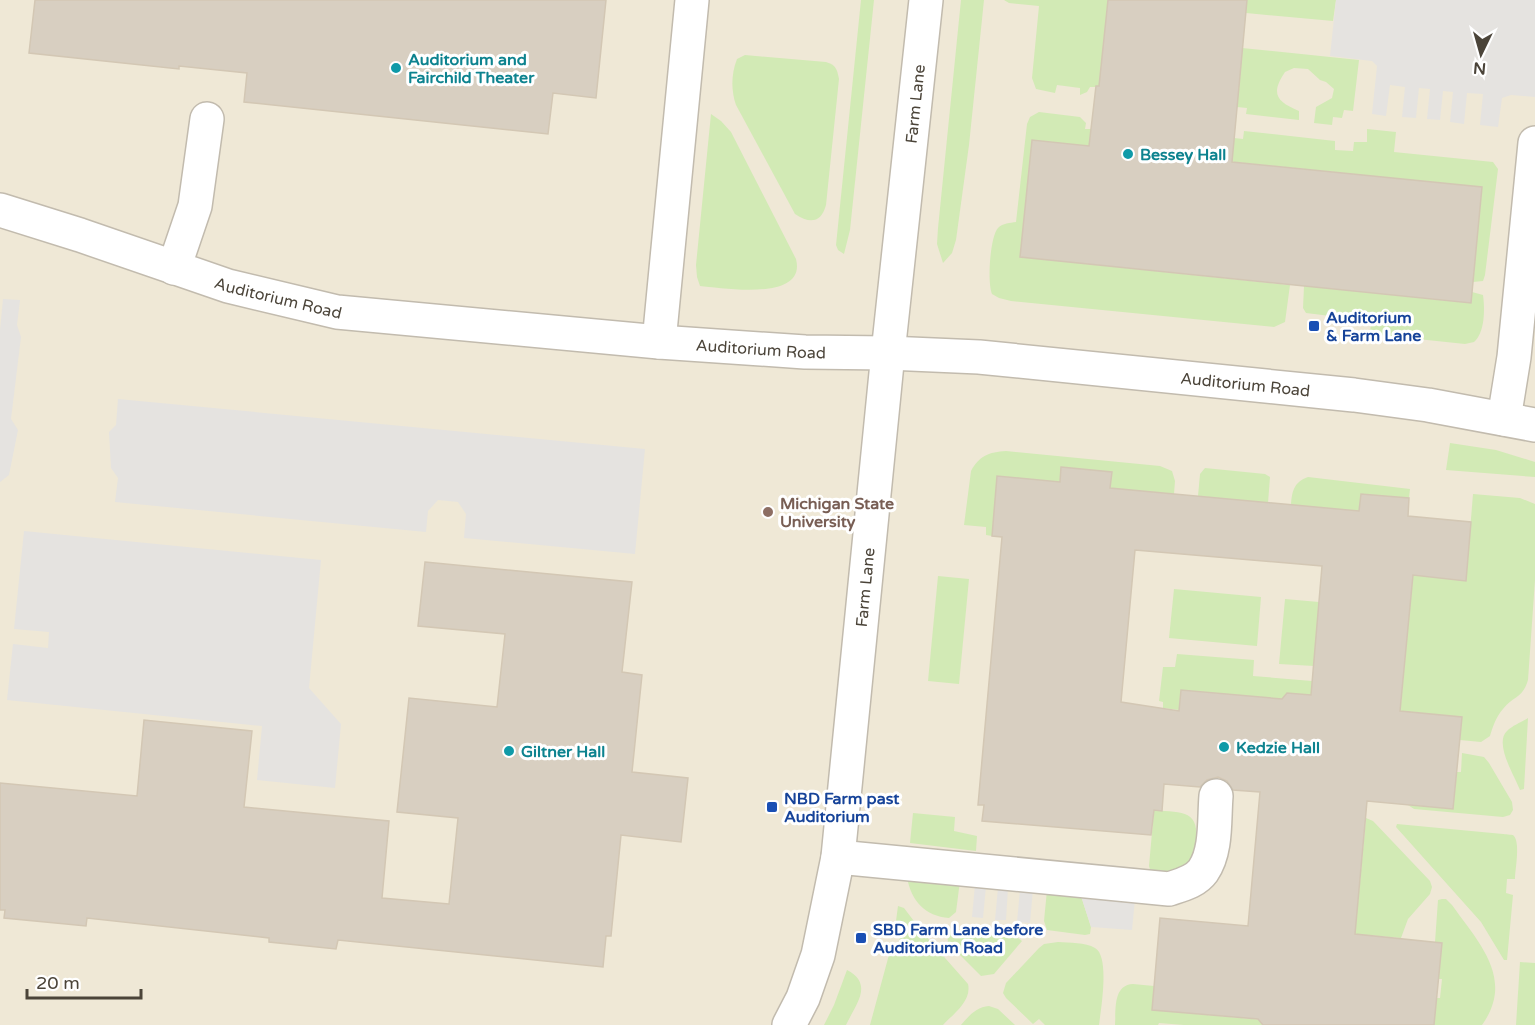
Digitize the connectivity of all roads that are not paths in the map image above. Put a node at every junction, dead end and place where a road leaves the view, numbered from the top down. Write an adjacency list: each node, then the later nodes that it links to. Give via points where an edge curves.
1 (692, 0): 7 (street)
2 (926, 0): 8 (street, Farm Lane)
3 (207, 119): 6 (street, via 195,206)
4 (1535, 143): 9 (street, via 1514,357)
5 (0, 210): 6 (street, Auditorium Road)
6 (174, 268): 7 (street, Auditorium Road, via 228,286 337,312)
7 (659, 342): 8 (street, Auditorium Road, via 805,352)
8 (888, 352): 9 (street, Auditorium Road, via 979,357 1354,395); 11 (street, Farm Lane)
9 (1520, 422)
10 (1216, 796): 11 (street, via 1212,849 1202,872 1188,883 1169,889)
11 (838, 857): 12 (street, Farm Lane, via 819,954)
12 (789, 1025)

